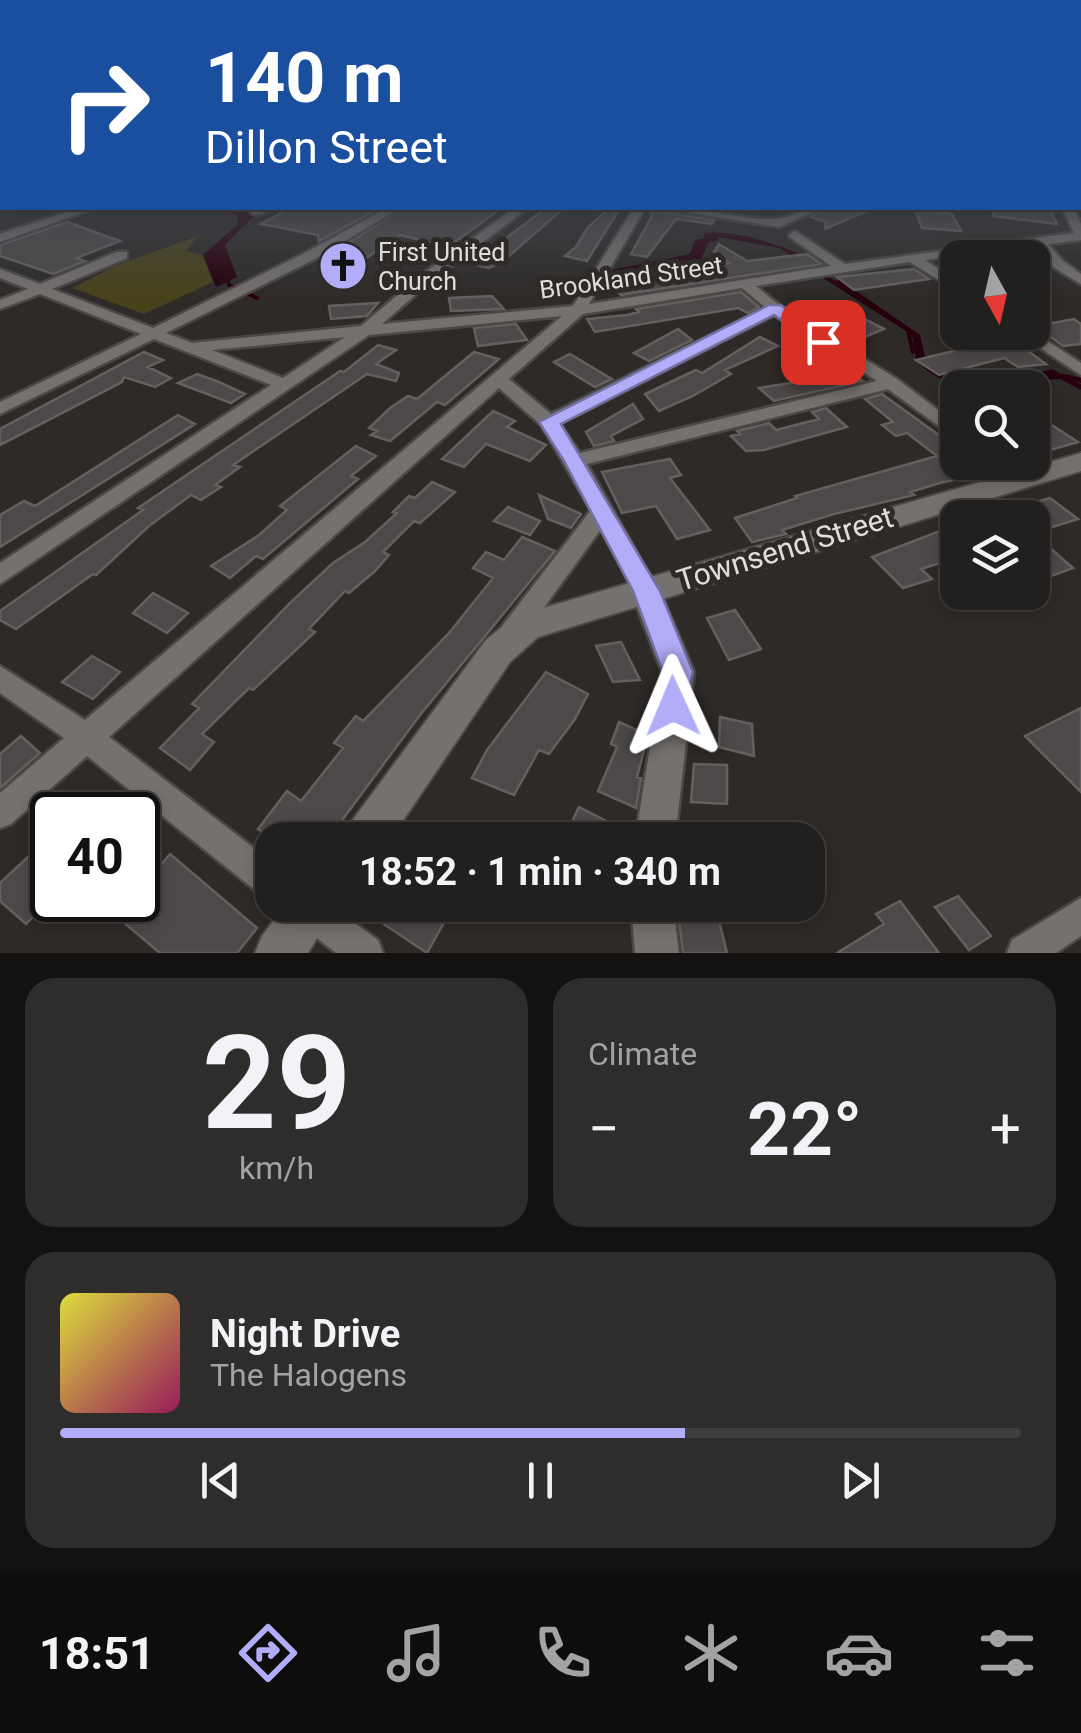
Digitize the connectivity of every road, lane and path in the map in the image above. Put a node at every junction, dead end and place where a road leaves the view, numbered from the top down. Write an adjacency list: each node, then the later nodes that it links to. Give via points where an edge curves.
1 (83, 210): 11 (street)
2 (390, 210): 27 (street)
3 (519, 210): 26 (street)
4 (638, 210): 25 (street)
5 (702, 210): 8 (street)
6 (811, 210): 8 (street, via 780,223)
7 (1068, 210): 10 (street)
8 (739, 212)
9 (794, 235): 17 (street)
10 (1081, 236): 12 (street, Brookland Street)
11 (0, 238)
12 (1050, 241)
13 (122, 254): 22 (street)
14 (940, 254): 16 (street, Brookland Street)
15 (1050, 254): 20 (street)
16 (912, 258): 17 (street, Brookland Street); 19 (street)
17 (844, 268): 21 (street, Brookland Street)
18 (0, 272): 22 (street)
19 (940, 276)
20 (1081, 280)
21 (744, 283): 24 (street); 25 (street, Brookland Street)
22 (40, 289): 23 (street); 27 (street)
23 (0, 305)
24 (775, 308): 32 (street); 36 (street)
25 (578, 310): 26 (street, Brookland Street); 31 (street)
26 (369, 328): 28 (street, Brookland Street); 33 (street)
27 (152, 331): 28 (street); 34 (street)
28 (186, 348): 33 (street)
29 (1050, 350): 30 (street)
30 (1081, 370)
31 (497, 377): 36 (street); 46 (street)
32 (891, 383): 35 (street); 37 (street)
33 (286, 385): 42 (street)
34 (0, 408)
35 (940, 420)
36 (549, 422): 37 (street)
37 (575, 461): 41 (street)
38 (1081, 462): 40 (main road, Townsend Street)
39 (1018, 480): 40 (street)
40 (1020, 482): 43 (main road, Townsend Street)
41 (601, 514): 43 (street); 44 (street, Townsend Street)
42 (0, 574)
43 (646, 591): 44 (main road, Townsend Street, via 544,618); 49 (street, via 678,672)
44 (498, 650): 48 (main road, Townsend Street)
45 (0, 678): 46 (street)
46 (86, 738): 47 (street); 50 (street)
47 (0, 814)
48 (377, 822)
49 (657, 822)
50 (255, 869)
51 (1081, 915): 58 (street)
52 (299, 922): 55 (main road)
53 (327, 922): 56 (street)
54 (654, 922): 57 (street)
55 (279, 953)
56 (365, 953)
57 (657, 953)
58 (1025, 953)

